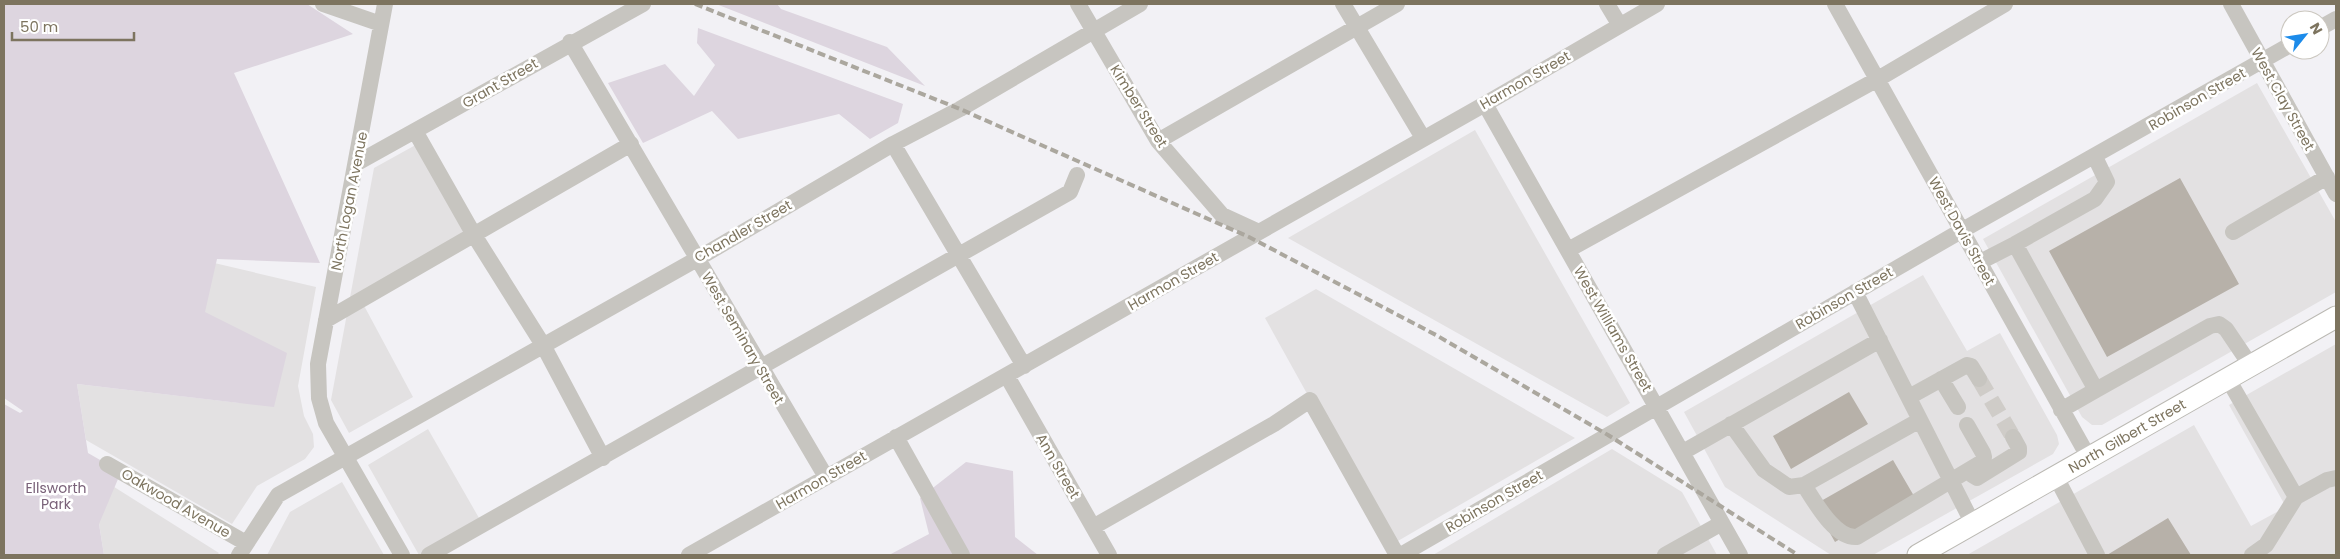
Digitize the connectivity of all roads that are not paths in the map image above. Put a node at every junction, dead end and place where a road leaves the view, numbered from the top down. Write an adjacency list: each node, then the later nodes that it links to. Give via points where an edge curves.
1 (323, 4): 13 (street)
2 (385, 4): 13 (street, North Logan Avenue)
3 (643, 4): 17 (street, Grant Street)
4 (1078, 4): 16 (street, Kimber Street)
5 (1140, 4): 16 (street, Chandler Street)
6 (1343, 4): 15 (street)
7 (1397, 4): 15 (street)
8 (1607, 4): 14 (street)
9 (1656, 4): 14 (street, Harmon Street)
10 (1836, 4): 20 (street, West Davis Street)
11 (2004, 4): 20 (street)
12 (2230, 4): 19 (street, West Clay Street)
13 (381, 24): 28 (street, North Logan Avenue)
14 (1619, 24): 21 (street, Harmon Street)
15 (1357, 27): 23 (street); 24 (street)
16 (1093, 30): 24 (street, Kimber Street); 26 (street, Chandler Street, via 960,110)
17 (570, 42): 22 (street, Grant Street); 25 (street, West Seminary Street)
18 (2280, 51): 19 (street, Robinson Street)
19 (2262, 61): 27 (street, Robinson Street); 29 (street, West Clay Street)
20 (1878, 79): 32 (street, West Davis Street); 37 (street)
21 (1485, 104): 23 (street, Harmon Street); 37 (street, West Williams Street)
22 (415, 131): 28 (street, Grant Street); 35 (street)
23 (1423, 138): 33 (street, Harmon Street)
24 (1158, 141): 33 (street, Kimber Street, via 1222,215)
25 (631, 144): 35 (street); 39 (street, West Seminary Street)
26 (893, 144): 38 (street); 39 (street, Chandler Street)
27 (2095, 157): 32 (street, Robinson Street); 36 (street, via 2107,182 2095,199)
28 (357, 163): 43 (street, North Logan Avenue)
29 (2329, 171): 31 (street, West Clay Street); 34 (street)
30 (1077, 175): 38 (street, via 1070,192)
31 (2336, 194)
32 (1961, 231): 40 (street, West Davis Street); 41 (street, Robinson Street)
33 (1259, 232): 46 (street, Harmon Street)
34 (2233, 232)
35 (474, 236): 43 (street); 45 (street)
36 (2014, 244): 40 (street); 53 (street)
37 (1568, 250): 55 (street, West Williams Street)
38 (959, 256): 46 (street); 48 (street)
39 (697, 259): 45 (street, Chandler Street); 48 (street, West Seminary Street)
40 (1980, 262): 57 (street, West Davis Street)
41 (1855, 292): 44 (street); 55 (street, Robinson Street)
42 (2336, 317): 47 (main road, North Gilbert Street)
43 (326, 320): 64 (street, North Logan Avenue, via 318,364 319,398 326,423)
44 (1880, 340): 54 (street); 59 (street)
45 (544, 344): 64 (street, Chandler Street); 65 (street)
46 (1024, 366): 49 (street, Harmon Street)
47 (2251, 366): 51 (main road, North Gilbert Street); 53 (street, via 2226,329 2219,324)
48 (761, 369): 65 (street); 70 (street, West Seminary Street)
49 (1007, 376): 61 (street, Harmon Street); 77 (street, Ann Street)
50 (1979, 378): 52 (street, via 1967,365)
51 (2228, 379): 66 (main road, North Gilbert Street); 74 (street)
52 (1941, 380): 54 (street); 56 (street)
53 (2096, 390): 57 (street)
54 (1909, 397): 58 (street)
55 (1658, 407): 63 (street, West Williams Street); 85 (street, Robinson Street)
56 (1958, 407)
57 (2061, 410): 66 (street, West Davis Street)
58 (1920, 420): 72 (street); 73 (street)
59 (1732, 424): 63 (street); 73 (street, via 1764,470 1789,487)
60 (1967, 424): 68 (street, via 1984,457 1982,462)
61 (896, 437): 70 (street, Harmon Street); 82 (street)
62 (2013, 437): 68 (street, via 2018,452 1977,478)
63 (1682, 452): 75 (street, West Williams Street)
64 (345, 457): 78 (street, via 278,495); 79 (street, North Logan Avenue)
65 (603, 458): 80 (street)
66 (2089, 458): 69 (main road, North Gilbert Street)
67 (107, 464): 78 (street, Oakwood Avenue)
68 (1966, 472): 72 (street)
69 (2056, 477): 76 (main road, North Gilbert Street); 89 (street)
70 (826, 478): 81 (street, Harmon Street)
71 (2332, 479): 74 (street)
72 (1951, 481): 73 (street, via 1857,537 1850,538 1823,514); 76 (street)
73 (1804, 485)
74 (2296, 497): 90 (street, via 2266,545)
75 (1722, 523): 86 (street); 87 (street, West Williams Street)
76 (1973, 524): 88 (main road, North Gilbert Street)
77 (1093, 527): 83 (street, Ann Street); 84 (street, via 1274,424 1310,400)
78 (242, 549)
79 (402, 555)
80 (429, 555)
81 (688, 555)
82 (962, 555)
83 (1109, 555)
84 (1397, 555)
85 (1401, 555)
86 (1665, 555)
87 (1740, 555)
88 (1918, 555)
89 (2097, 555)
90 (2252, 555)

